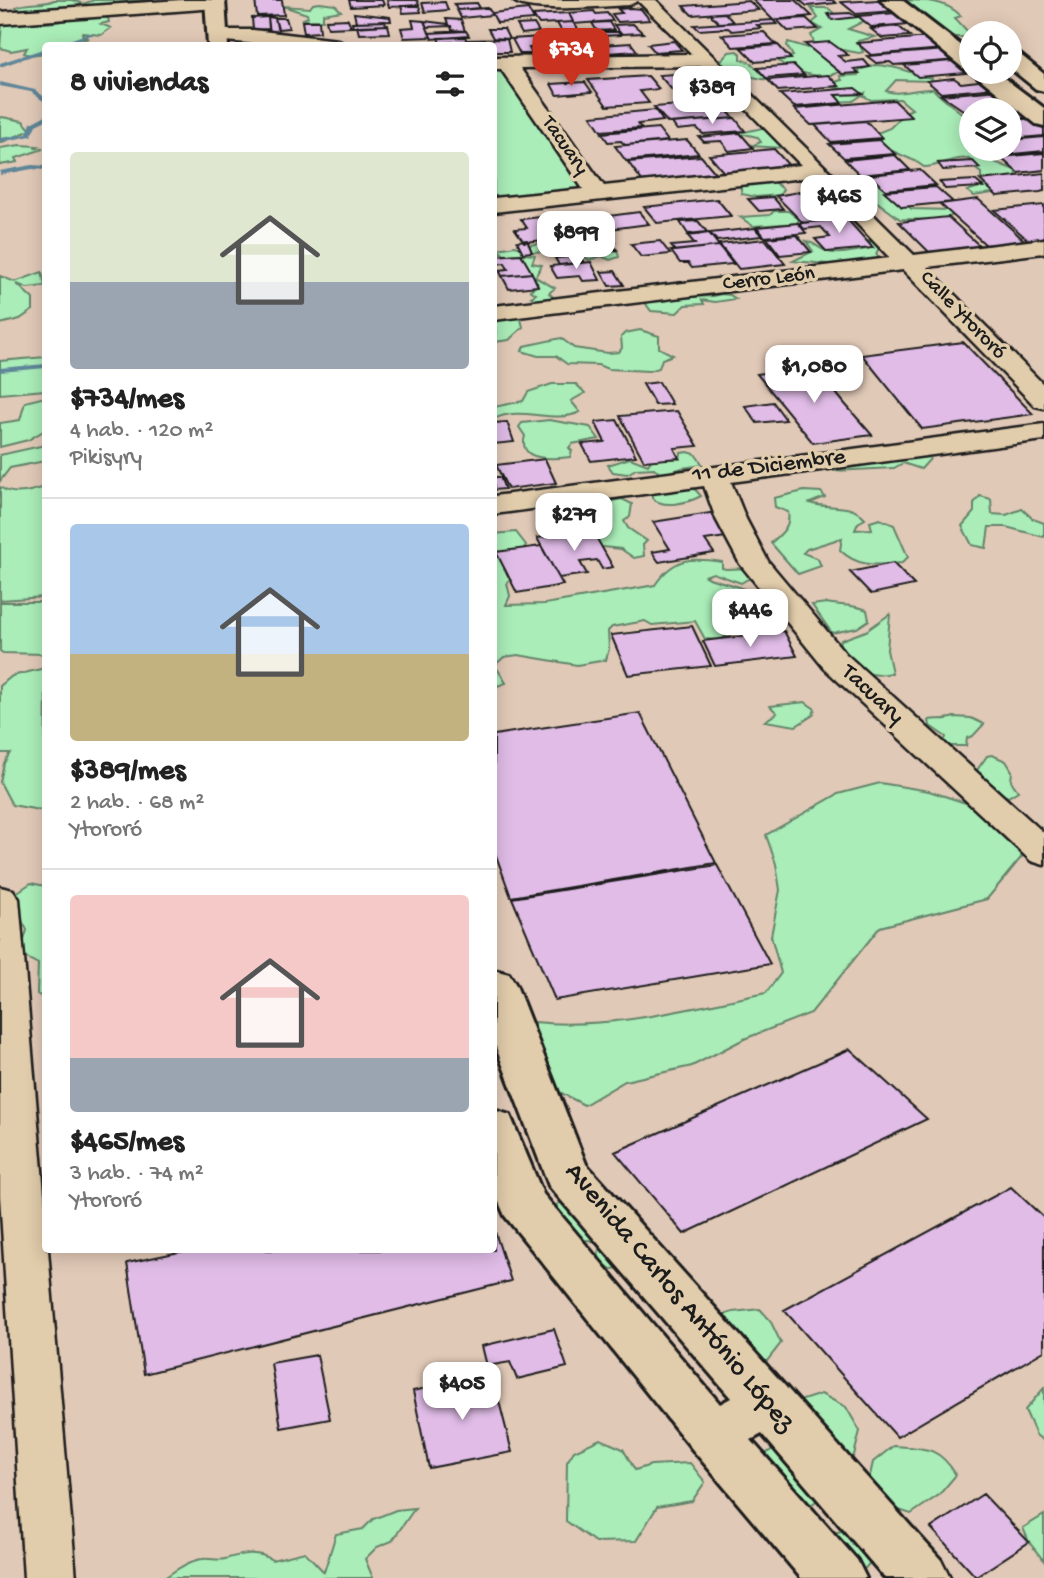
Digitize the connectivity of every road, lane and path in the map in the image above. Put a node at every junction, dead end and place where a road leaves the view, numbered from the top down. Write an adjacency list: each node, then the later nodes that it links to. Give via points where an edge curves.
1 (522, 0): 2 (street)
2 (629, 0)
3 (646, 0): 12 (street, Calle Ytororó)
4 (890, 0): 11 (main road)
5 (216, 1): 6 (street); 9 (main road)
6 (190, 2): 7 (street); 8 (main road)
7 (0, 18)
8 (191, 32)
9 (218, 41): 10 (street, via 253,36)
10 (304, 42)
11 (959, 53)
12 (709, 60): 13 (street); 18 (street, Calle Ytororó)
13 (500, 63): 19 (street, Tacuary)
14 (1022, 67): 16 (main road)
15 (999, 84): 17 (main road)
16 (1044, 84)
17 (1044, 119)
18 (817, 170): 19 (street); 22 (street, Calle Ytororó)
19 (597, 193): 20 (street)
20 (497, 205)
21 (1044, 246): 22 (street, Cerro León)
22 (908, 261): 23 (street, Cerro León); 24 (street, Calle Ytororó)
23 (497, 313)
24 (1044, 401)
25 (1044, 432): 26 (street, 11 de Diciembre)
26 (714, 474): 27 (street, 11 de Diciembre); 28 (street, Tacuary, via 755,564 835,661)
27 (497, 505)
28 (1044, 853)
29 (0, 899): 34 (street)
30 (497, 993): 32 (main road, Avenida Carlos António López, via 566,1173)
31 (497, 1135): 33 (main road, via 522,1203)
32 (768, 1405): 33 (main road); 36 (main road, Avenida Carlos António López)
33 (712, 1434): 35 (main road)
34 (50, 1578)
35 (837, 1578)
36 (921, 1578)

